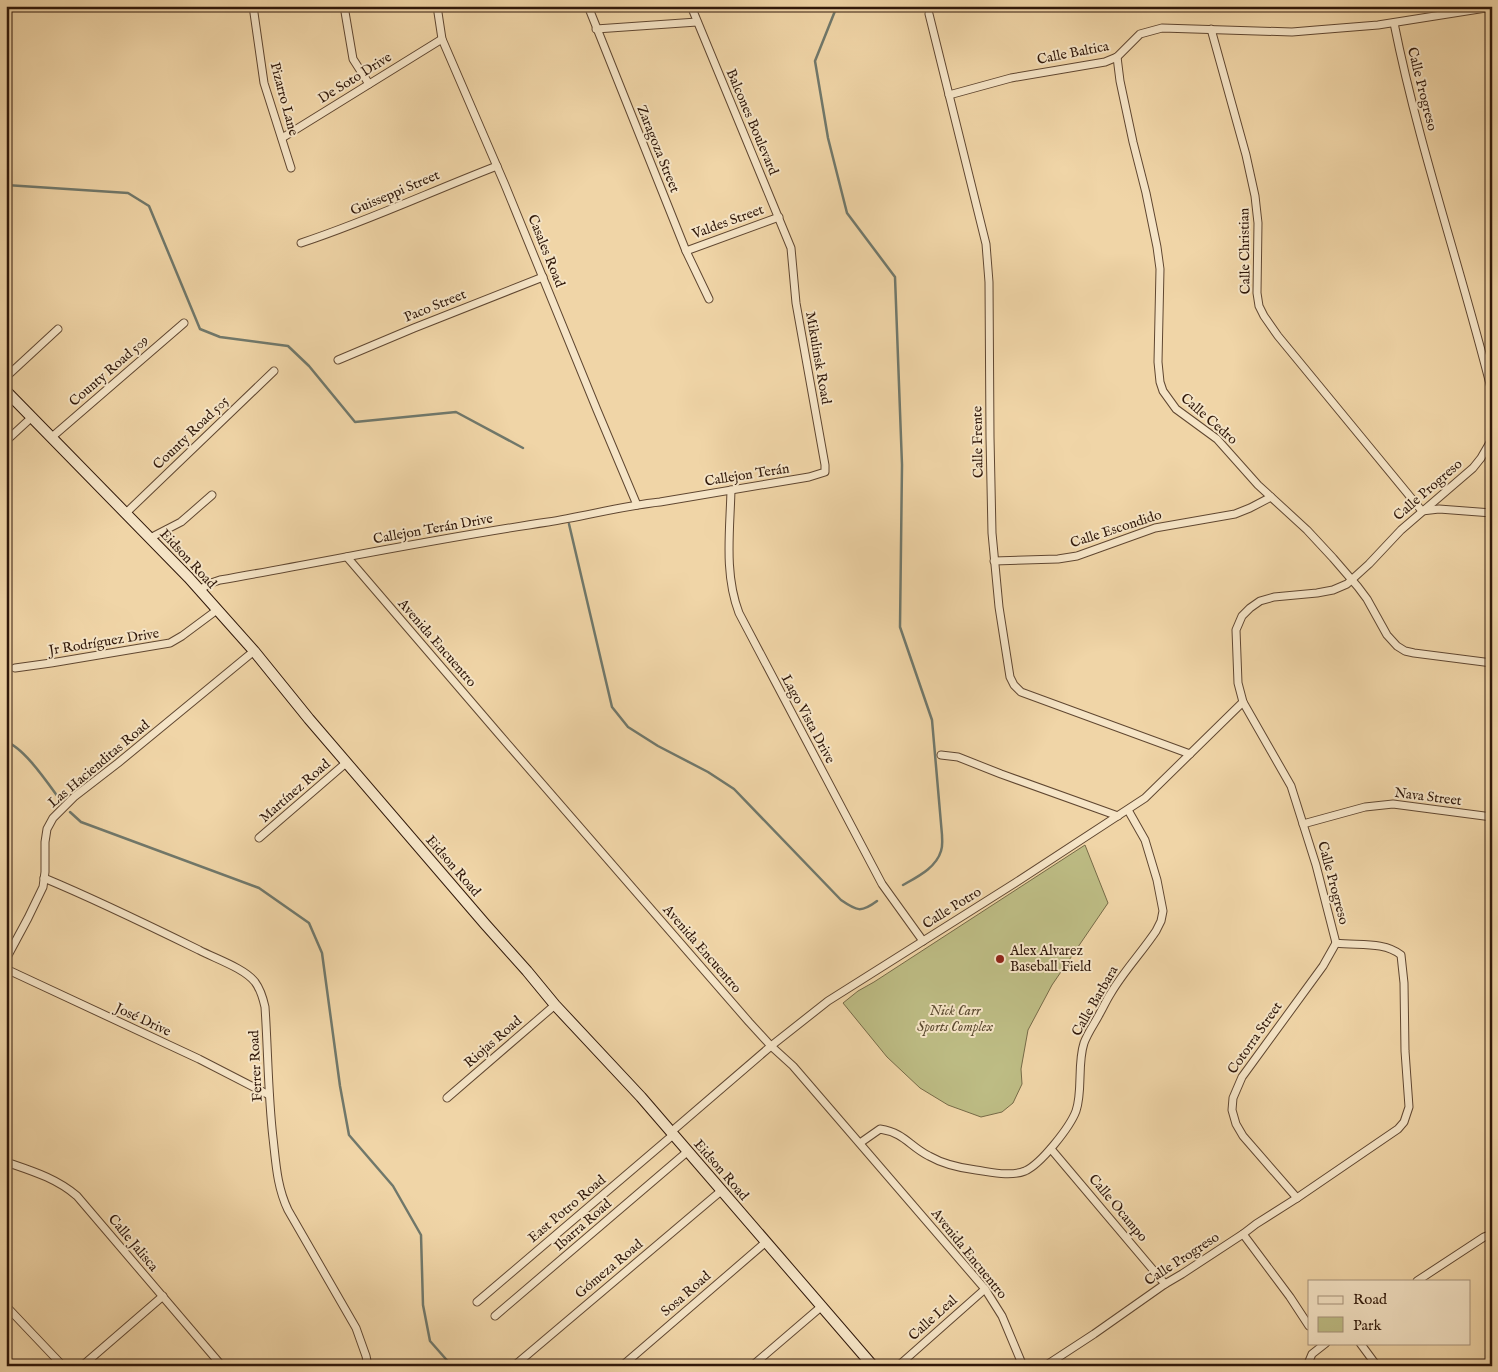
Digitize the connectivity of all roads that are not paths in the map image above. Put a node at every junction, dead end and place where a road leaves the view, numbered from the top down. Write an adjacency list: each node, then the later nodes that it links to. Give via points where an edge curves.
1 (253, 6): 16 (street, Pizarro Lane, via 264,83)
2 (344, 6): 14 (street, via 353,59)
3 (437, 6): 12 (street, Casales Road)
4 (588, 6): 10 (street, Zaragoza Street)
5 (691, 6): 8 (street, Balcones Boulevard)
6 (1492, 7): 9 (street, Calle Baltica)
7 (929, 14): 15 (street, Calle Frente)
8 (697, 22): 10 (street); 19 (street, Balcones Boulevard)
9 (1394, 23): 11 (street, Calle Baltica, via 1300,31); 30 (street, Calle Progreso, via 1423,144)
10 (596, 29): 22 (street, Zaragoza Street)
11 (1211, 29): 13 (street, Calle Baltica, via 1162,28 1140,34); 42 (street, Calle Christian, via 1255,196 1257,293 1261,311)
12 (442, 38): 14 (street, De Soto Drive); 17 (street, Casales Road)
13 (1117, 58): 15 (street, Calle Baltica, via 1011,78); 39 (street, Calle Cedro, via 1160,269 1158,362 1162,391 1176,409 1217,439)
14 (369, 84): 16 (street, De Soto Drive)
15 (948, 95): 47 (street, Calle Frente, via 983,230 988,268)
16 (282, 138): 18 (street, Pizarro Lane)
17 (497, 166): 20 (street, Guisseppi Street); 23 (street, Casales Road)
18 (291, 168)
19 (778, 217): 21 (street, Balcones Boulevard); 22 (street, Valdes Street)
20 (301, 243)
21 (791, 248): 36 (street, Mikulinsk Road, via 796,303)
22 (686, 251): 24 (street, Zaragoza Street)
23 (543, 277): 27 (street, Paco Street); 41 (street, Casales Road)
24 (709, 299)
25 (184, 322): 33 (street, County Road 509)
26 (58, 329): 29 (street)
27 (338, 360)
28 (274, 371): 43 (street, County Road 505)
29 (6, 377)
30 (1492, 392)
31 (8, 395): 32 (street, Eidson Road)
32 (32, 417): 33 (street, Eidson Road); 35 (street)
33 (52, 437): 43 (street, Eidson Road)
34 (1492, 439): 42 (street, Calle Progreso, via 1473,468)
35 (6, 441)
36 (825, 472): 37 (street, Callejon Terán)
37 (731, 490): 40 (street, Callejon Terán); 64 (street, Lago Vista Drive, via 730,578 739,614 882,884)
38 (212, 495): 45 (street, via 180,522)
39 (1271, 497): 47 (street, Calle Escondido, via 1235,514 1155,528 1077,556); 48 (street, Calle Cedro, via 1307,530)
40 (674, 500): 41 (street, Callejon Terán Drive)
41 (637, 504): 46 (street, Callejon Terán Drive)
42 (1422, 511): 44 (street); 48 (street, Calle Progreso)
43 (126, 513): 45 (street, Eidson Road)
44 (1492, 513)
45 (150, 538): 49 (street, Eidson Road)
46 (347, 557): 49 (street, Callejon Terán Drive, via 211,582); 69 (street, Avenida Encuentro)
47 (994, 561): 55 (street, Calle Frente, via 1008,667 1014,685 1021,692)
48 (1352, 580): 52 (street, Calle Cedro, via 1387,635 1405,651); 54 (street, Calle Progreso, via 1333,590 1260,601 1242,616 1236,640 1238,683)
49 (199, 590): 50 (street, Eidson Road)
50 (217, 610): 51 (street, Eidson Road); 53 (street, Jr Rodríguez Drive, via 170,643)
51 (254, 651): 57 (street, Eidson Road); 63 (street, Las Hacienditas Road, via 58,811 47,829)
52 (1492, 663)
53 (14, 668)
54 (1243, 702): 55 (street, Calle Potro); 61 (street, Calle Progreso, via 1291,786)
55 (1190, 754): 58 (street, Calle Potro)
56 (941, 755): 59 (street, via 958,757)
57 (347, 762): 62 (street, Martínez Road); 68 (street, Eidson Road)
58 (1128, 810): 59 (street, Calle Potro); 74 (street, Calle Barbara, via 1150,853 1162,902 1161,921 1089,1032 1084,1043 1076,1110)
59 (1118, 816): 64 (street, Calle Potro)
60 (1492, 817): 61 (street, Nava Street, via 1393,804 1365,807)
61 (1303, 824): 65 (street, Calle Progreso)
62 (259, 838)
63 (44, 878): 66 (street, Las Hacienditas Road, via 39,895); 70 (street, Ferrer Road, via 245,973 255,982 265,1007)
64 (923, 941): 69 (street, Calle Potro, via 828,1001)
65 (1336, 943): 78 (street, Cotorra Street, via 1323,966 1242,1077 1233,1098 1232,1110 1243,1136); 78 (street, Calle Progreso, via 1380,947 1401,955 1409,1107 1398,1129)
66 (6, 960)
67 (6, 969): 70 (street, José Drive)
68 (555, 1005): 71 (street, Riojas Road); 72 (street, Eidson Road)
69 (771, 1046): 72 (street, Calle Potro); 73 (street, Avenida Encuentro, via 793,1066)
70 (269, 1095): 96 (street, Ferrer Road, via 280,1192 356,1328)
71 (447, 1098)
72 (672, 1133): 75 (street, Eidson Road); 86 (street, East Potro Road)
73 (860, 1143): 74 (street, Calle Barbara, via 880,1129 891,1131 928,1156 949,1165 1011,1174 1025,1171); 84 (street, Avenida Encuentro)
74 (1051, 1149): 83 (street, Calle Ocampo)
75 (687, 1152): 77 (street, Eidson Road); 89 (street, Ibarra Road)
76 (6, 1162): 85 (street, Calle Jalisca, via 67,1187)
77 (720, 1191): 81 (street, Eidson Road); 97 (street, Gómeza Road)
78 (1297, 1198): 79 (street, Calle Progreso)
79 (1243, 1234): 83 (street, Calle Progreso); 90 (street)
80 (1492, 1234): 82 (street)
81 (766, 1242): 88 (street, Eidson Road); 98 (street, Sosa Road)
82 (1419, 1280)
83 (1165, 1284): 103 (street, Calle Progreso)
84 (985, 1289): 101 (street, Calle Leal); 102 (street, Avenida Encuentro, via 1002,1316)
85 (162, 1296): 94 (street); 95 (street, Calle Jalisca)
86 (477, 1302)
87 (6, 1306): 93 (street)
88 (822, 1306): 99 (street); 100 (street, Eidson Road)
89 (495, 1316)
90 (1308, 1324)
91 (1323, 1344): 104 (street, via 1312,1354)
92 (1361, 1344): 105 (street)
93 (63, 1366)
94 (82, 1366)
95 (222, 1366)
96 (368, 1366)
97 (514, 1366)
98 (622, 1366)
99 (752, 1366)
100 (873, 1366)
101 (898, 1366)
102 (1023, 1366)
103 (1045, 1366)
104 (1308, 1366)
105 (1377, 1366)

